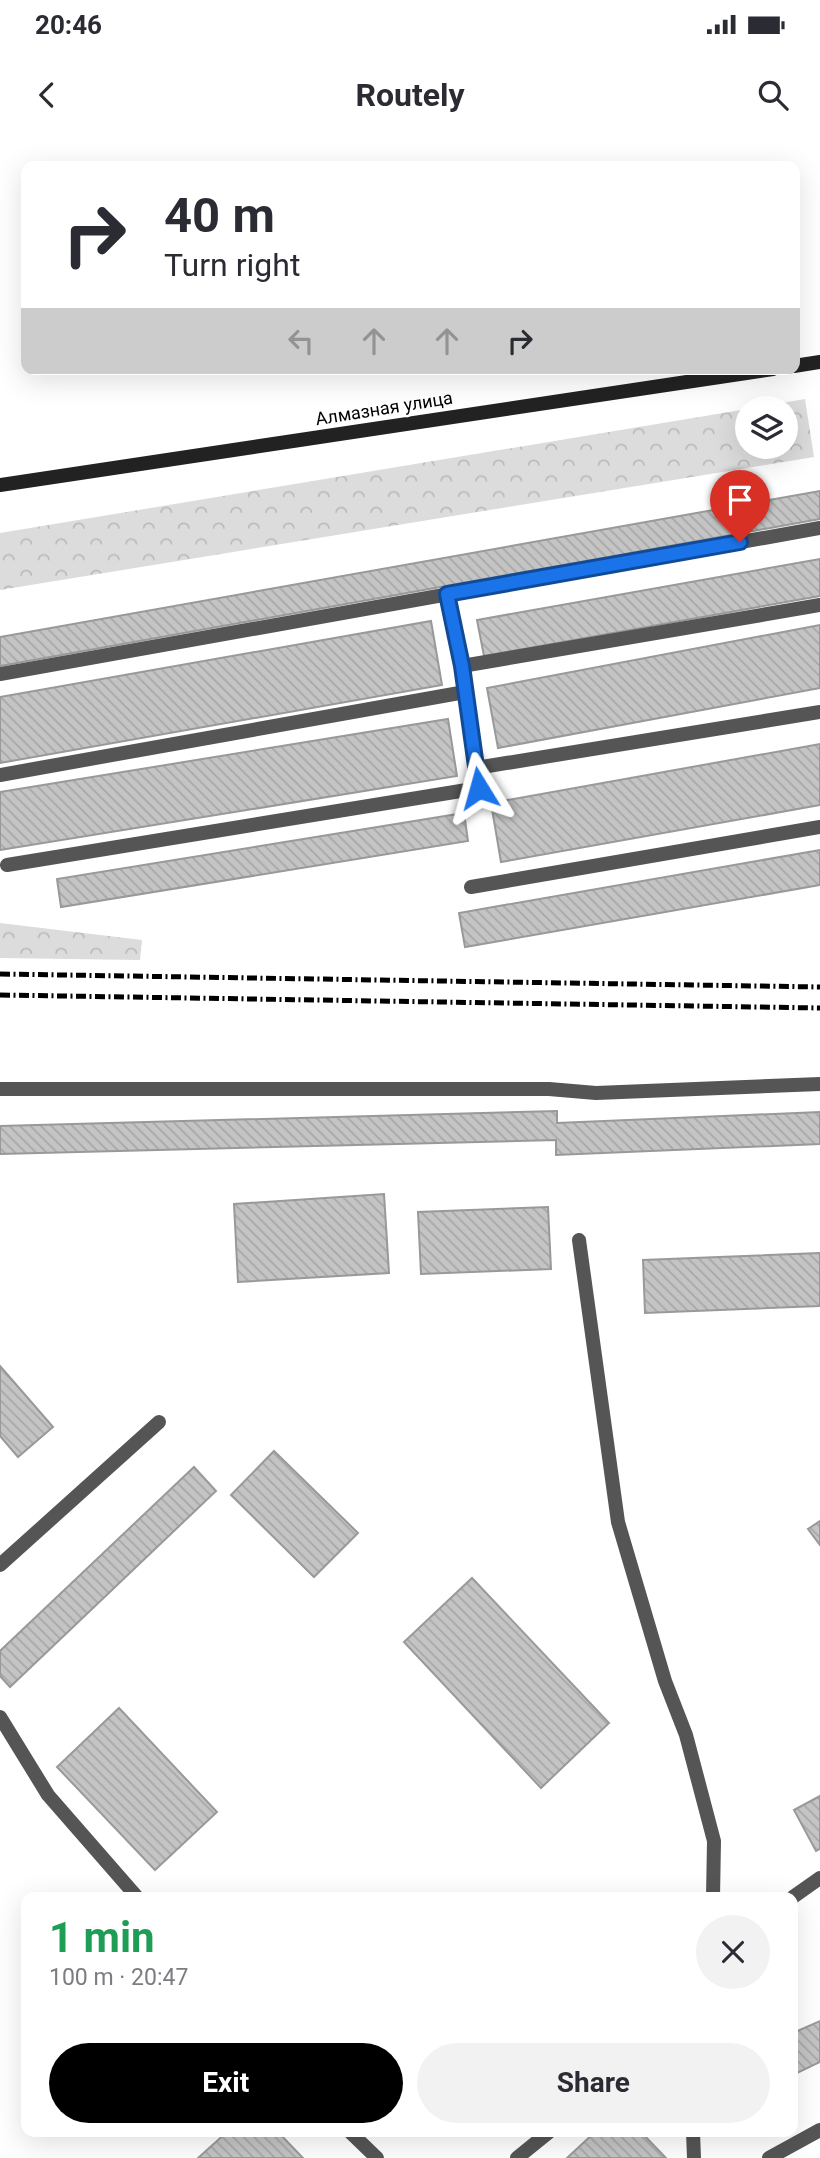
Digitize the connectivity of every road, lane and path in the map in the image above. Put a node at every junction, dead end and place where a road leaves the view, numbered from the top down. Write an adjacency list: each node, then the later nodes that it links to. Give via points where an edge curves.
1 (820, 362): 2 (street)
2 (800, 365)
3 (733, 375): 4 (street, Алмазная улица)
4 (0, 485)
5 (820, 528): 6 (street)
6 (447, 594): 8 (street); 9 (street)
7 (820, 605): 8 (street)
8 (462, 666): 10 (street)
9 (0, 674)
10 (466, 692): 12 (street); 13 (street)
11 (820, 712): 12 (street)
12 (477, 768): 15 (street, via 479,788)
13 (0, 775)
14 (820, 827): 16 (street)
15 (7, 865)
16 (471, 887)
17 (820, 1084): 18 (street, via 596,1093 549,1089)
18 (0, 1088)
19 (579, 1240): 25 (street, via 618,1522 665,1681 686,1735 714,1841)
20 (159, 1422): 21 (street)
21 (0, 1564)
22 (0, 1717): 24 (street, via 48,1795)
23 (820, 1878): 26 (street)
24 (133, 1892)
25 (713, 1892)
26 (798, 1893)
27 (820, 2130): 34 (street)
28 (355, 2137): 31 (street)
29 (543, 2137): 32 (street)
30 (693, 2137): 33 (street)
31 (377, 2158)
32 (517, 2158)
33 (694, 2158)
34 (769, 2158)

